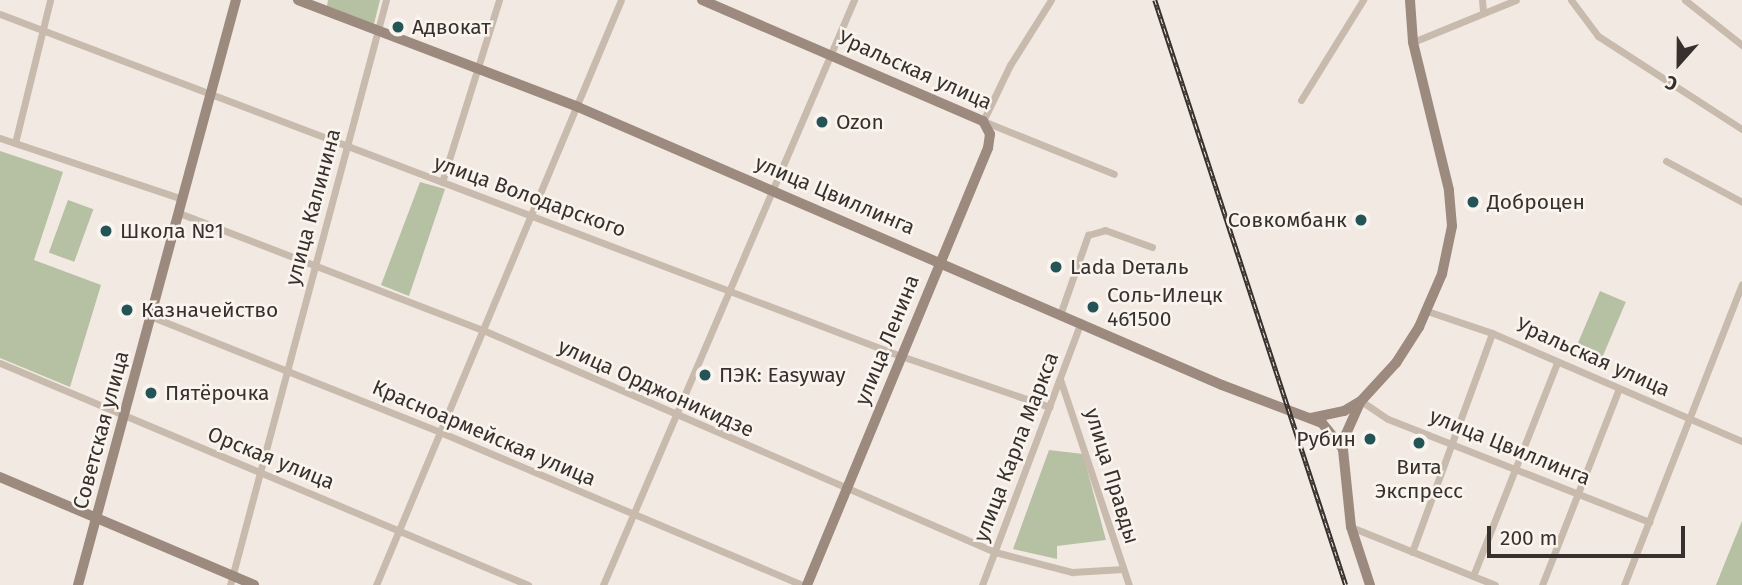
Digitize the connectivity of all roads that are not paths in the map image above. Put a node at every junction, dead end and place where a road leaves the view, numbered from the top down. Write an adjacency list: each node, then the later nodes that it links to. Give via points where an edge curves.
1 (50, 0): 19 (street)
2 (236, 0): 25 (street, Советская улица)
3 (298, 0): 16 (street, улица Цвиллинга)
4 (386, 0): 20 (street, улица Калинина)
5 (499, 0): 24 (street)
6 (621, 0): 27 (street)
7 (702, 0): 23 (street, Уральская улица)
8 (853, 0): 23 (street)
9 (1051, 0): 28 (street, улица Ленина, via 1010,65)
10 (1363, 0): 26 (street)
11 (1410, 0): 21 (street)
12 (1482, 0): 17 (street)
13 (1517, 0): 17 (street)
14 (1571, 0): 29 (street, via 1598,36)
15 (1685, 0): 22 (street)
16 (323, 5): 20 (street, улица Цвиллинга)
17 (1483, 11): 21 (street)
18 (0, 14): 19 (street, улица Володарского)
19 (43, 28): 25 (street, улица Володарского); 31 (street)
20 (378, 30): 24 (street, улица Цвиллинга); 32 (street, улица Калинина)
21 (1413, 42): 46 (street, via 1452,206 1449,252)
22 (1742, 46)
23 (831, 54): 28 (street, Уральская улица); 36 (street)
24 (477, 69): 27 (street, улица Цвиллинга); 35 (street)
25 (210, 96): 32 (street, улица Володарского); 37 (street, Советская улица)
26 (1301, 100)
27 (578, 107): 36 (street, улица Цвиллинга); 40 (street)
28 (984, 121): 34 (street, Уральская улица); 42 (street, улица Ленина, via 990,134 988,148)
29 (1742, 129)
30 (0, 138): 31 (street)
31 (15, 143): 37 (street)
32 (348, 147): 35 (street, улица Володарского); 43 (street, улица Калинина)
33 (1666, 161): 38 (street)
34 (1114, 173)
35 (442, 182): 40 (street, улица Володарского)
36 (774, 191): 42 (street, улица Цвиллинга); 45 (street)
37 (182, 199): 39 (street, Советская улица)
38 (1742, 202)
39 (178, 213): 43 (street, улица Орджоникидзе); 48 (street, Советская улица)
40 (531, 215): 45 (street, улица Володарского); 50 (street)
41 (1153, 247): 47 (street, via 1105,230 1088,235)
42 (940, 260): 47 (street, улица Цвиллинга); 52 (street, улица Ленина)
43 (317, 264): 50 (street, улица Орджоникидзе); 55 (street, улица Калинина)
44 (1742, 284): 63 (street)
45 (729, 288): 52 (street, улица Володарского); 60 (street)
46 (1427, 311): 51 (street, Уральская улица); 58 (street, via 1396,363)
47 (1061, 312): 49 (street, улица Цвиллинга)
48 (150, 316): 55 (street, Красноармейская улица); 61 (street, Советская улица)
49 (1081, 321): 56 (street, улица Карла Маркса); 62 (street, улица Цвиллинга, via 1222,385)
50 (483, 330): 60 (street, улица Орджоникидзе); 64 (street)
51 (1492, 333): 54 (street, Уральская улица); 66 (street)
52 (901, 356): 59 (street, улица Володарского); 71 (street, улица Ленина)
53 (0, 363): 61 (street, Орская улица)
54 (1557, 363): 57 (street, Уральская улица); 68 (street)
55 (287, 371): 64 (street, Красноармейская улица); 69 (street, улица Калинина)
56 (1060, 379): 59 (street, улица Карла Маркса); 80 (street, улица Правды)
57 (1618, 391): 63 (street, Уральская улица); 72 (street)
58 (1361, 401): 62 (street, via 1344,411); 66 (street, улица Цвиллинга, via 1388,419); 67 (street)
59 (1050, 407): 78 (street, улица Карла Маркса)
60 (673, 416): 71 (street, улица Орджоникидзе); 73 (street)
61 (126, 418): 69 (street, Орская улица); 74 (street, Советская улица)
62 (1310, 418): 67 (street, улица Цвиллинга, via 1331,429)
63 (1689, 420): 65 (street, Уральская улица); 75 (street)
64 (440, 432): 73 (street, Красноармейская улица); 77 (street)
65 (1742, 441)
66 (1455, 445): 68 (street, улица Цвиллинга); 79 (street)
67 (1343, 449): 76 (street)
68 (1515, 469): 72 (street, улица Цвиллинга); 81 (street)
69 (262, 472): 77 (street, Орская улица); 82 (street, улица Калинина)
70 (0, 477): 74 (street)
71 (847, 489): 78 (street, улица Орджоникидзе); 88 (street, улица Ленина)
72 (1577, 495): 75 (street, улица Цвиллинга); 93 (street)
73 (633, 514): 87 (street); 88 (street, Красноармейская улица)
74 (98, 516): 82 (street); 83 (street, Советская улица)
75 (1649, 522): 94 (street)
76 (1350, 527): 79 (street); 91 (street)
77 (399, 528): 85 (street); 86 (street, Орская улица)
78 (995, 552): 80 (street, улица Орджоникидзе, via 1072,572); 89 (street, улица Карла Маркса)
79 (1412, 552): 81 (street)
80 (1123, 569): 90 (street, улица Правды)
81 (1473, 576): 92 (street)
82 (231, 581): 84 (street)
83 (78, 585)
84 (254, 585)
85 (376, 585)
86 (528, 585)
87 (603, 585)
88 (805, 585)
89 (982, 585)
90 (1129, 585)
91 (1370, 585)
92 (1495, 585)
93 (1542, 585)
94 (1624, 585)

